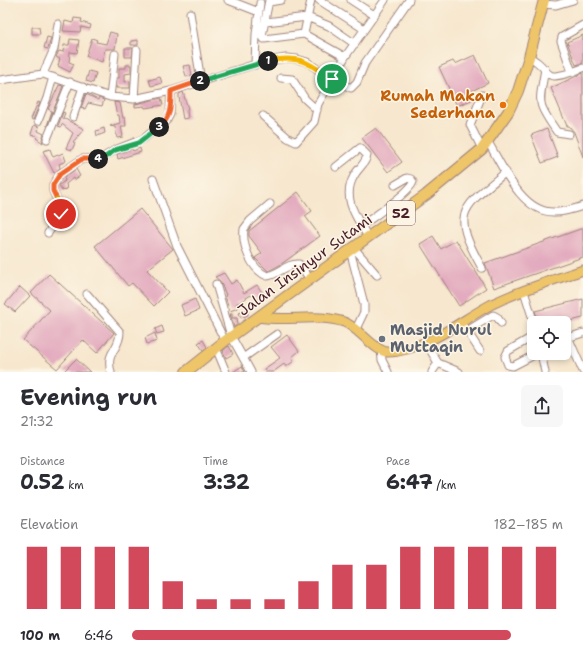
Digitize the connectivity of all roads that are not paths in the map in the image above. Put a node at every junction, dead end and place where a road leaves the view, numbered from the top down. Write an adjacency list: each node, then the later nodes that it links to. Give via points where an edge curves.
1 (228, 0): 12 (street)
2 (281, 0): 9 (street)
3 (311, 0): 15 (street)
4 (319, 0): 19 (street)
5 (351, 0): 14 (street)
6 (383, 0): 14 (street)
7 (409, 0): 33 (street, via 366,63 354,87 349,88)
8 (573, 0): 10 (street, via 556,5)
9 (269, 1): 16 (street)
10 (544, 2): 25 (highway, Jalan Insinyur Sutami / 52)
11 (260, 3): 12 (street)
12 (260, 12): 26 (street)
13 (190, 13): 35 (street)
14 (374, 15): 19 (street)
15 (306, 17): 16 (street); 20 (street); 21 (street, via 329,26)
16 (266, 22): 20 (street, via 262,36 264,39)
17 (58, 24): 30 (street, via 54,49)
18 (583, 25): 29 (street, via 562,37 561,41)
19 (364, 29): 21 (street)
20 (304, 34): 24 (street)
21 (355, 44): 24 (street)
22 (137, 50): 41 (street)
23 (115, 54): 40 (street)
24 (344, 57): 33 (street)
25 (529, 57): 28 (street, via 540,62); 48 (highway, Jalan Insinyur Sutami / 52, via 508,112)
26 (255, 65): 33 (street, via 297,58 308,62); 35 (street)
27 (583, 68): 29 (street)
28 (544, 69): 29 (street, via 555,77); 46 (street, via 539,101 541,109 557,132)
29 (572, 72)
30 (43, 74): 31 (street); 34 (street)
31 (53, 77): 36 (street); 45 (street)
32 (281, 78): 42 (street, via 292,79 305,99)
33 (332, 79): 42 (street)
34 (0, 80)
35 (201, 81): 38 (street)
36 (70, 82): 37 (street); 47 (street)
37 (83, 87): 40 (street); 44 (street)
38 (171, 91): 41 (street); 56 (street, via 170,114 167,120 143,139 102,158 82,159 60,174 53,185 53,191 61,214)
39 (482, 94): 48 (street, via 470,125)
40 (110, 97): 41 (street)
41 (134, 99)
42 (317, 110): 43 (street, via 314,122 296,142)
43 (263, 116)
44 (73, 117)
45 (38, 121)
46 (569, 134)
47 (46, 139)
48 (485, 145): 50 (street); 57 (highway, Jalan Insinyur Sutami / 52, via 426,195)
49 (336, 167): 55 (street, via 360,148 367,155 367,160 354,176 349,192 351,209)
50 (506, 172): 54 (street, via 516,190 528,202 541,209 552,213); 59 (street, via 469,204 464,214 468,243)
51 (153, 179): 75 (street, via 177,246)
52 (395, 185): 55 (street, via 407,178 413,182 401,196)
53 (270, 204): 62 (street, via 244,229 244,243 252,261 263,275 267,276 278,273 290,265 299,264)
54 (583, 206)
55 (361, 226): 57 (street)
56 (48, 233)
57 (368, 237): 58 (highway, Jalan Insinyur Sutami / 52)
58 (352, 249): 61 (street); 62 (highway, Jalan Insinyur Sutami / 52); 70 (street, via 364,304 364,312)
59 (482, 268)
60 (583, 270): 64 (main road)
61 (377, 275)
62 (310, 279): 67 (highway, Jalan Insinyur Sutami / 52)
63 (216, 284): 75 (street)
64 (524, 291): 66 (street); 68 (main road)
65 (87, 294): 87 (street, via 120,332 119,340 109,358)
66 (532, 316)
67 (259, 317): 70 (main road, via 326,319 344,322); 75 (highway, Jalan Insinyur Sutami / 52)
68 (460, 321): 71 (street); 77 (main road)
69 (501, 323): 71 (street, via 492,315)
70 (356, 329): 80 (main road)
71 (467, 331): 81 (street)
72 (583, 333): 74 (street)
73 (277, 334): 82 (street)
74 (571, 337)
75 (228, 339): 78 (highway, Jalan Insinyur Sutami / 52); 82 (street)
76 (527, 340): 83 (street, via 508,351 505,357 508,365 512,366)
77 (426, 342): 80 (main road, via 395,352 386,353); 85 (street)
78 (216, 348): 88 (highway, Jalan Insinyur Sutami / 52); 89 (street)
79 (571, 348): 86 (street)
80 (381, 350): 91 (street, via 382,360)
81 (480, 351)
82 (243, 358): 90 (street)
83 (527, 358)
84 (543, 360): 94 (street)
85 (438, 363): 92 (street); 93 (street)
86 (583, 371)
87 (112, 372)
88 (186, 372)
89 (226, 372)
90 (251, 372)
91 (388, 372)
92 (432, 372)
93 (459, 372)
94 (545, 372)

